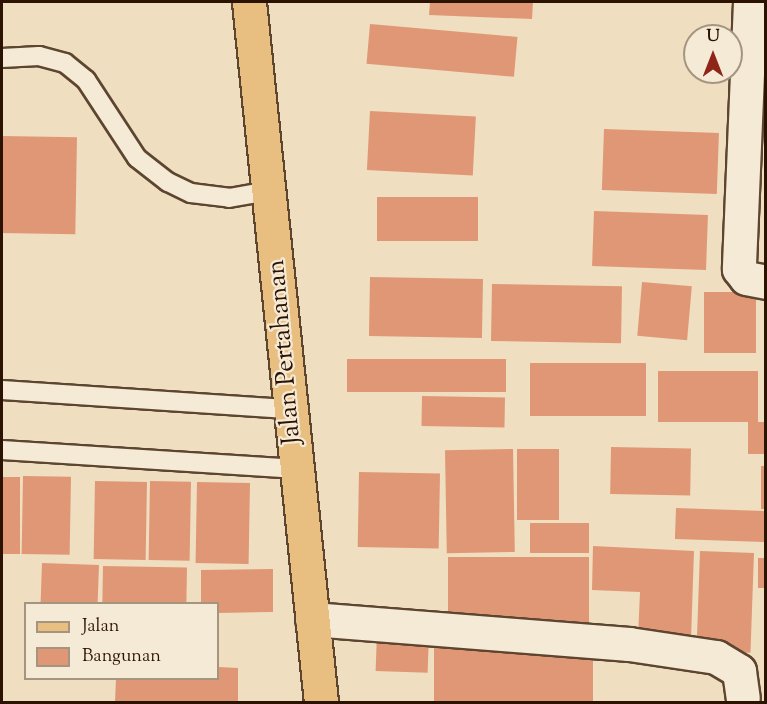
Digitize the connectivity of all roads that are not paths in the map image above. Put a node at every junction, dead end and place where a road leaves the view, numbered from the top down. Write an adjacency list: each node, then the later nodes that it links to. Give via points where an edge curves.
1 (249, 2): 4 (main road, Jalan Pertahanan)
2 (750, 2): 5 (street, via 739,269 746,278)
3 (2, 58): 4 (lane, via 39,56 64,63 86,80 137,158 168,182 192,193 229,198)
4 (269, 191): 7 (main road, Jalan Pertahanan)
5 (765, 282)
6 (2, 390): 7 (lane)
7 (290, 409): 9 (main road, Jalan Pertahanan)
8 (2, 450): 9 (lane)
9 (297, 469): 10 (main road, Jalan Pertahanan)
10 (312, 619): 11 (street, via 628,644 716,657 739,671); 12 (main road, Jalan Pertahanan)
11 (743, 698)
12 (321, 702)

